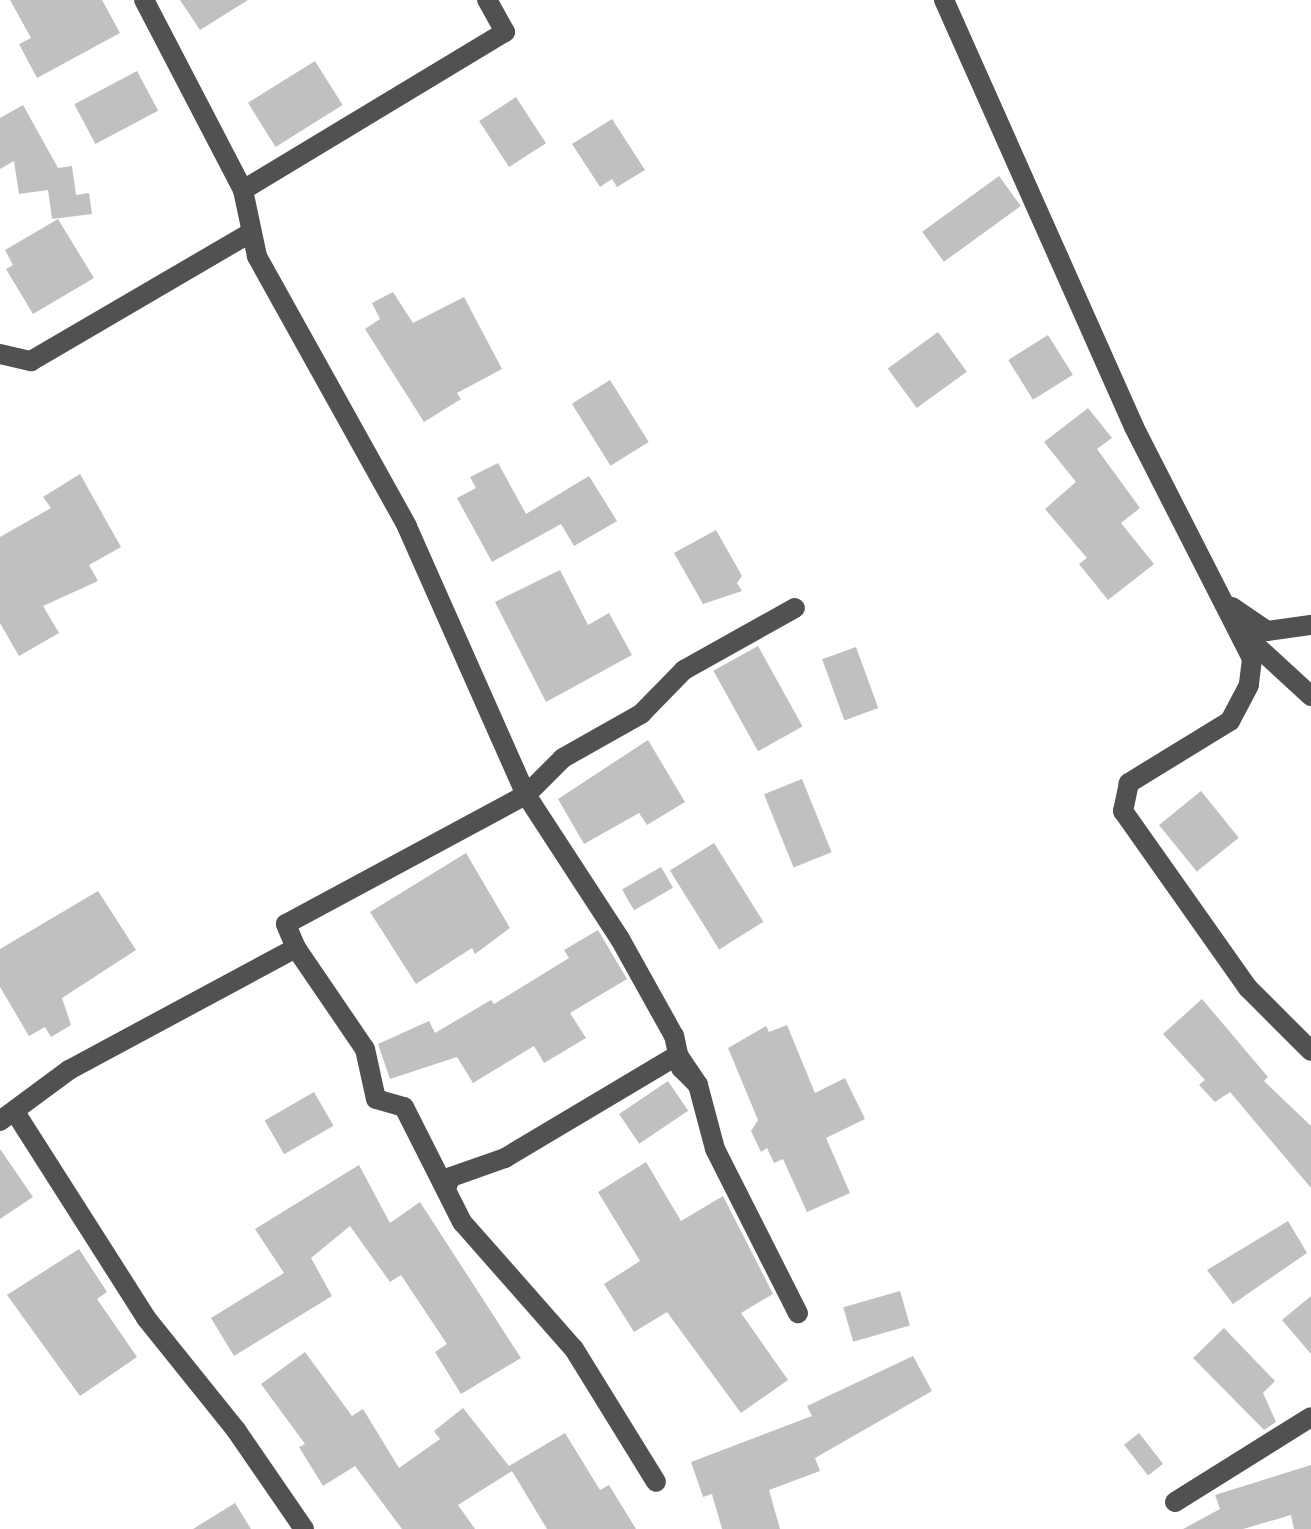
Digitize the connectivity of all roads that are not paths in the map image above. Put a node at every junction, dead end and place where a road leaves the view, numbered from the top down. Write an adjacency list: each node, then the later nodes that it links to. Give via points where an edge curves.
1 (144, 0): 4 (street)
2 (488, 0): 4 (street, via 505,32)
3 (944, 0): 7 (street, via 1142,445 1199,566)
4 (243, 190): 5 (street)
5 (250, 233): 6 (street, via 31,361); 12 (street, via 407,526)
6 (5, 363)
7 (1225, 602): 9 (street, via 1267,631); 10 (street)
8 (795, 608): 12 (street, via 684,670 641,714 563,758)
9 (1311, 624)
10 (1243, 632): 11 (street); 14 (street, via 1252,659 1241,705 1230,721 1129,783 1123,811 1248,988)
11 (1311, 696)
12 (526, 794): 13 (street, via 286,924); 15 (street, via 620,939 674,1036 681,1068)
13 (296, 948): 16 (street, via 69,1070); 17 (street, via 364,1049 376,1099 404,1107)
14 (1310, 1047)
15 (698, 1085): 17 (street, via 678,1055 505,1158 450,1177); 18 (street, via 716,1149)
16 (8, 1116): 22 (street, via 146,1318)
17 (446, 1188): 20 (street, via 462,1222 574,1349)
18 (798, 1312)
19 (1311, 1416): 21 (street)
20 (656, 1482)
21 (1174, 1502)
22 (304, 1529)

